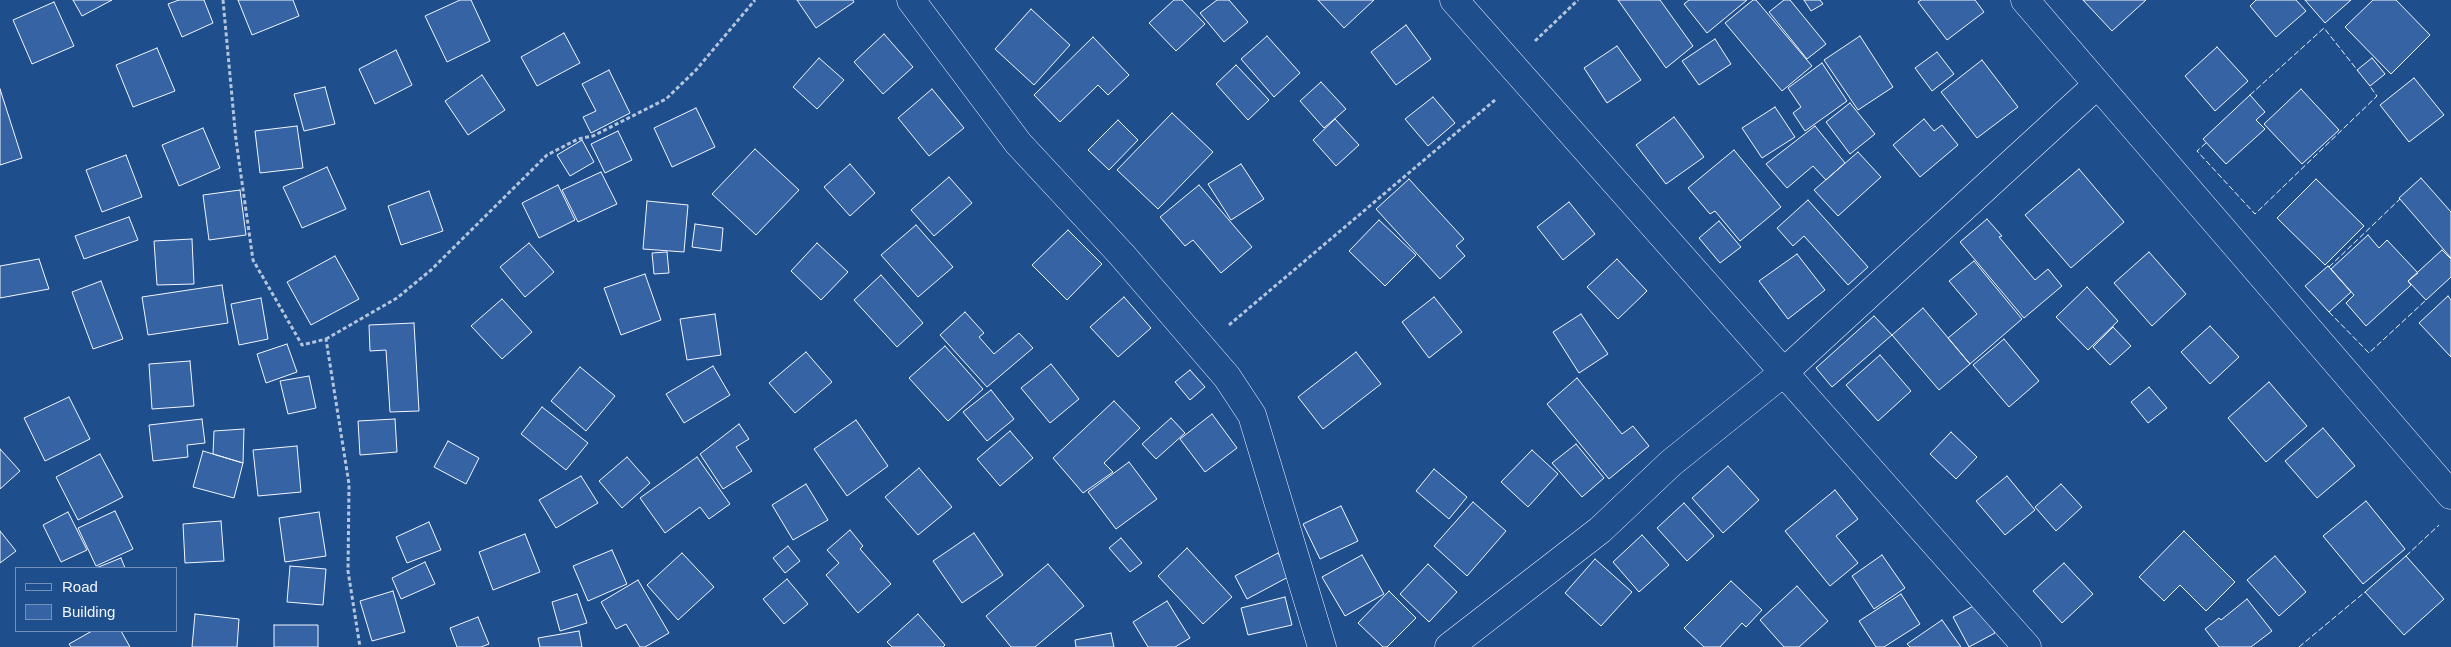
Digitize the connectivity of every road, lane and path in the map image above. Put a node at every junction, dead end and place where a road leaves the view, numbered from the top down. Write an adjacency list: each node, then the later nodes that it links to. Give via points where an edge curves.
1 (223, 0): 9 (path, via 236,140 253,260 302,345)
2 (755, 0): 9 (path, via 696,70 666,98 593,136 578,139 547,155 430,270 397,298)
3 (911, 0): 10 (street, via 1018,142)
4 (1454, 0): 7 (street)
5 (1578, 0): 7 (path)
6 (2025, 0): 8 (street)
7 (1517, 71): 10 (path); 11 (street)
8 (2097, 86): 11 (street); 12 (street)
9 (326, 339): 13 (path, via 349,484 348,571)
10 (1202, 348): 14 (street, via 1227,377 1252,415)
11 (1783, 373): 15 (street, via 1671,463 1600,530); 16 (street)
12 (2451, 495)
13 (360, 647)
14 (1322, 647)
15 (1449, 647)
16 (2027, 647)

